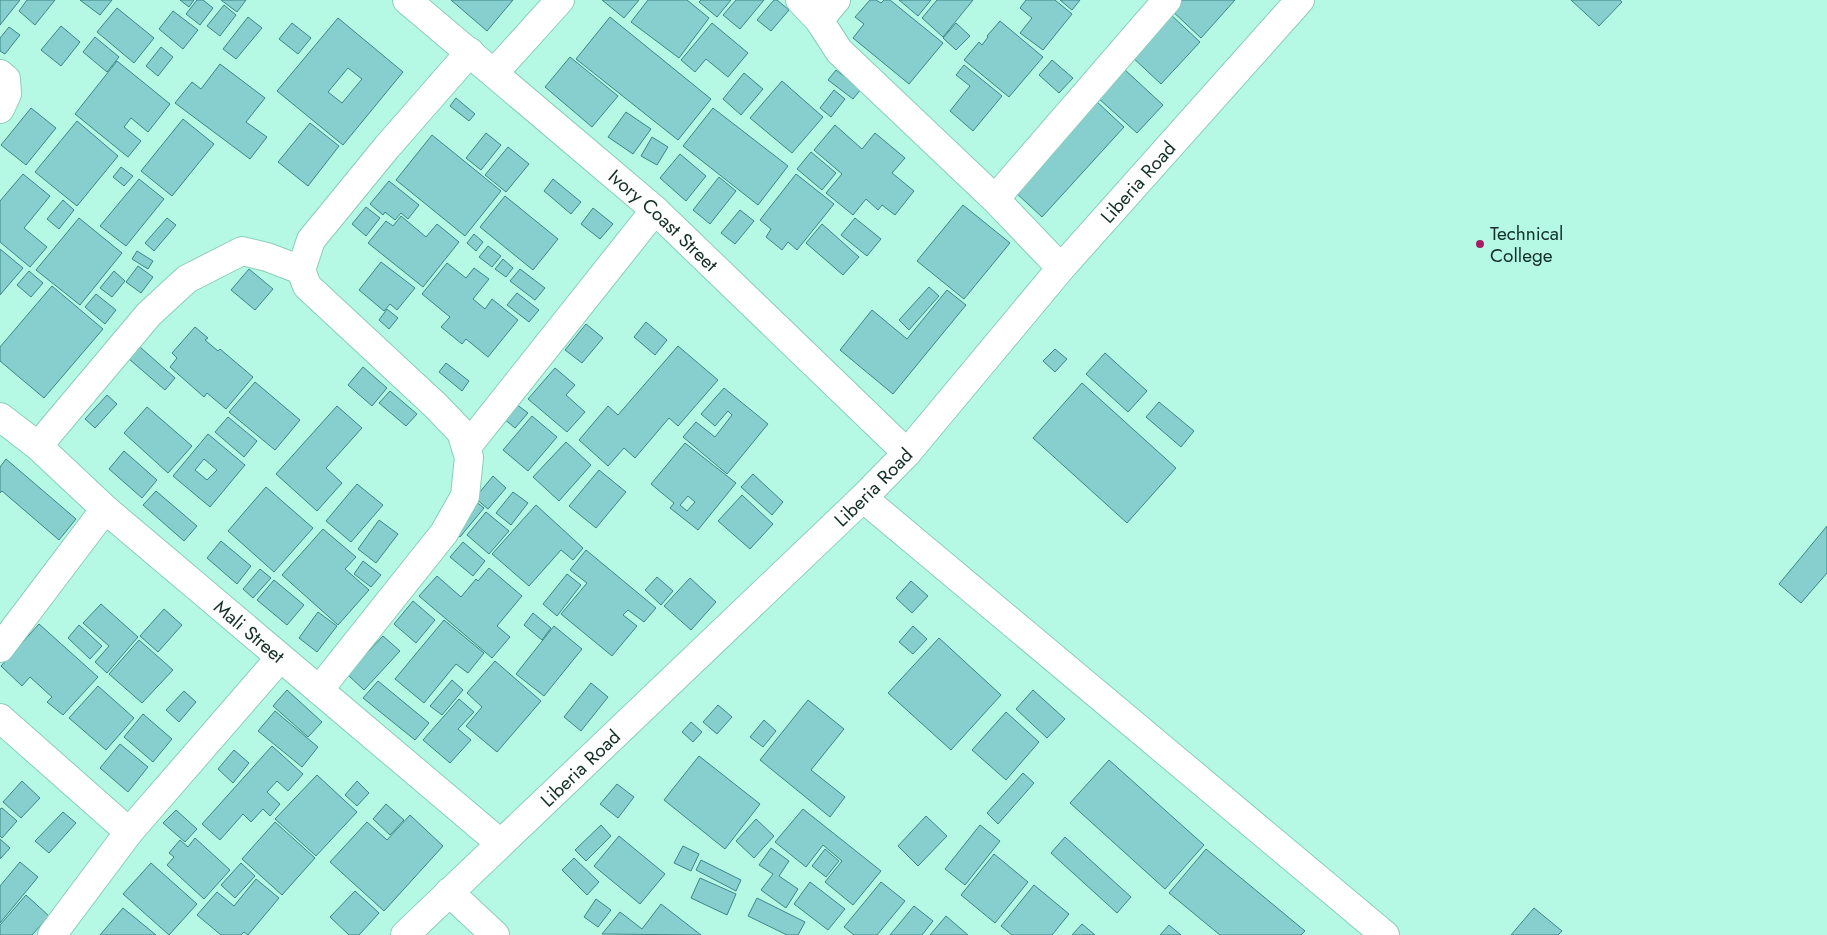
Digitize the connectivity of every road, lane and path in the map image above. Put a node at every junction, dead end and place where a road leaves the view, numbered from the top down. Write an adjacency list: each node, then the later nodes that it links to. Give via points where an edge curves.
1 (407, 0): 7 (street, Ivory Coast Street)
2 (560, 0): 8 (street)
3 (800, 0): 6 (street)
4 (1167, 0): 11 (street)
5 (1300, 0): 13 (street, Liberia Road)
6 (827, 10): 11 (street, via 839,51)
7 (470, 52): 8 (street, Ivory Coast Street); 14 (street, via 311,240)
8 (494, 73): 12 (street, Ivory Coast Street)
9 (0, 74): 10 (street, via 6,80 7,94)
10 (0, 109)
11 (995, 199): 13 (street)
12 (655, 210): 17 (street); 18 (street, Ivory Coast Street)
13 (1061, 268): 18 (street, Liberia Road)
14 (301, 270): 16 (street, via 242,251 187,279 149,314); 17 (street, via 308,286 461,432)
15 (0, 417): 16 (street, Mali Street)
16 (38, 446): 20 (street, Mali Street)
17 (466, 448): 23 (street, via 469,457 465,496 444,533)
18 (907, 453): 19 (street, Liberia Road)
19 (863, 498): 26 (street, Liberia Road); 31 (street)
20 (106, 509): 21 (street); 22 (street, Mali Street)
21 (0, 648)
22 (280, 658): 23 (street, Mali Street); 25 (street)
23 (319, 690): 26 (street, Mali Street)
24 (0, 718): 25 (street)
25 (129, 832): 28 (street)
26 (500, 843): 27 (street, Liberia Road)
27 (449, 892): 29 (street, Liberia Road); 30 (street)
28 (52, 935)
29 (405, 935)
30 (494, 935)
31 (1385, 935)

